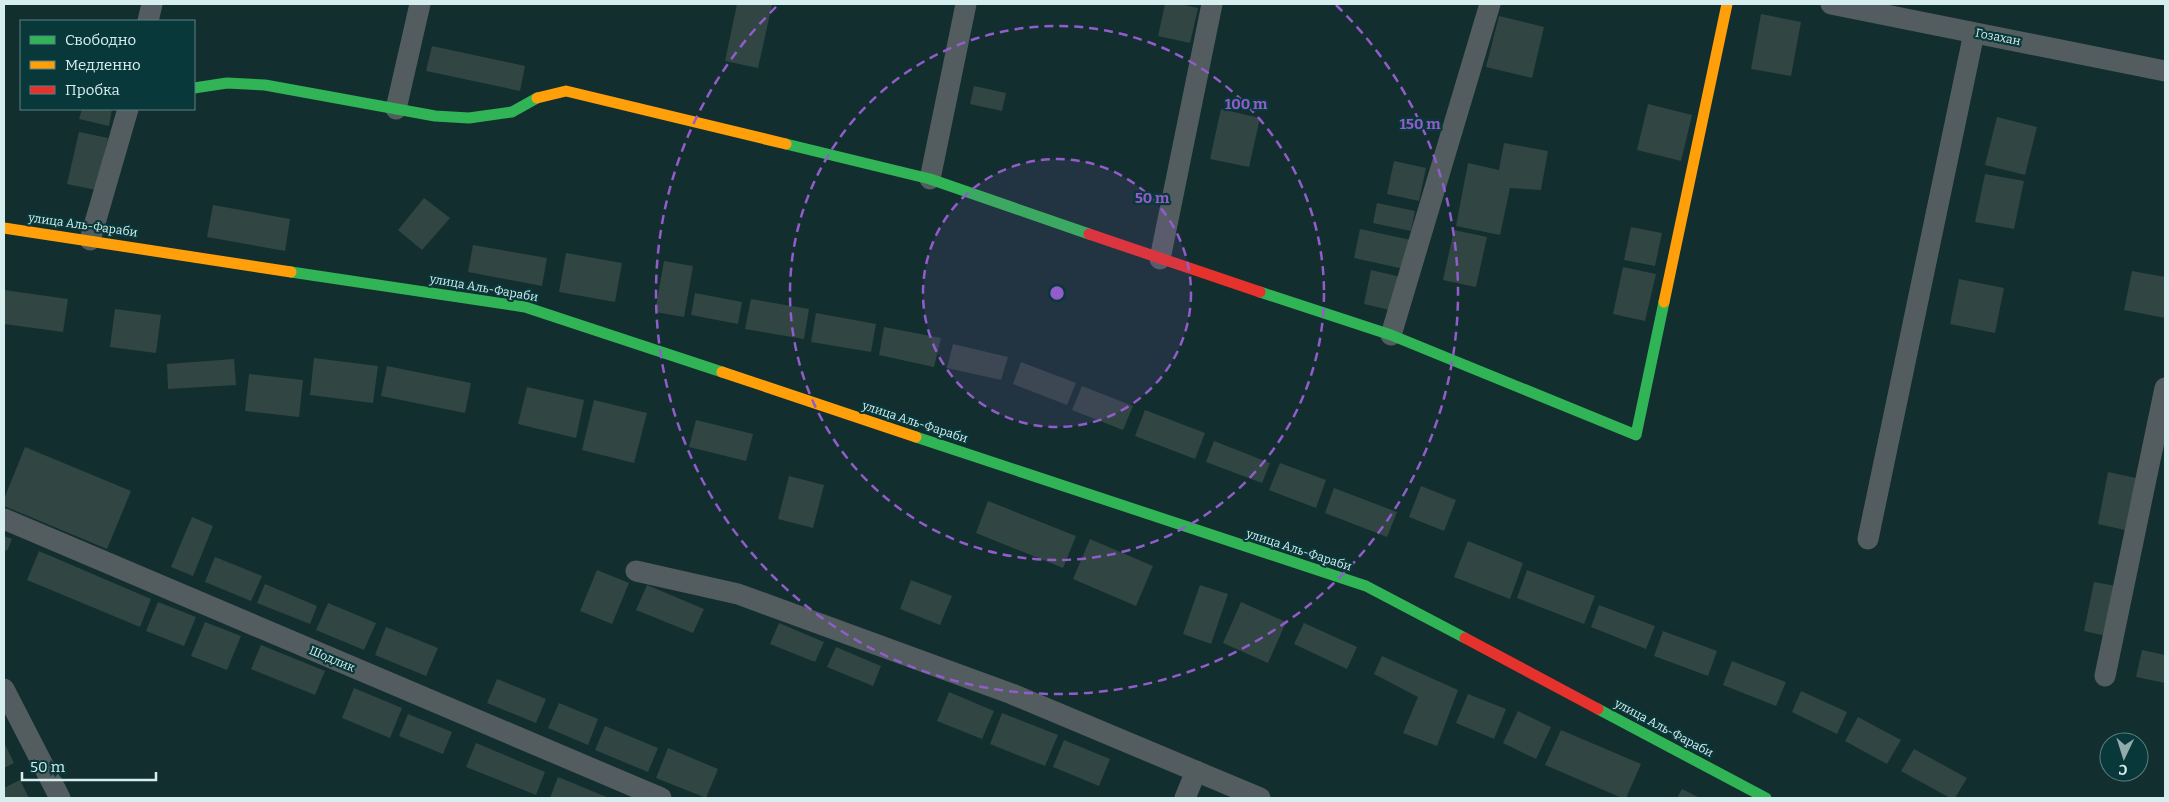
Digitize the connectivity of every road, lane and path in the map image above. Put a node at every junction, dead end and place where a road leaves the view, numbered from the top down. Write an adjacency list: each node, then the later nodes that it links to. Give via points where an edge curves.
1 (152, 4): 8 (street)
2 (420, 4): 12 (street)
3 (966, 4): 14 (street)
4 (1212, 4): 17 (street)
5 (1490, 4): 18 (street)
6 (1727, 4): 18 (street, via 1636,435)
7 (1831, 4): 9 (street, Гозахан)
8 (148, 20)
9 (1974, 32): 10 (street, Гозахан); 21 (street)
10 (2165, 71)
11 (195, 88): 12 (street, via 227,83 265,85)
12 (396, 109): 14 (street, via 469,118 512,112 538,96 566,91)
13 (129, 110): 16 (street)
14 (930, 179): 17 (street)
15 (4, 228): 16 (street, улица Аль-Фараби)
16 (90, 240): 30 (street, улица Аль-Фараби, via 525,307 1366,586)
17 (1160, 259): 18 (street)
18 (1391, 335)
19 (2165, 388): 23 (street)
20 (4, 519): 27 (street, Шодлик)
21 (1868, 540)
22 (636, 571): 25 (street, via 738,594 1012,694)
23 (2105, 676)
24 (4, 689): 26 (street)
25 (1196, 771): 28 (street); 29 (street)
26 (60, 798)
27 (661, 798)
28 (1185, 798)
29 (1260, 798)
30 (1766, 798)

